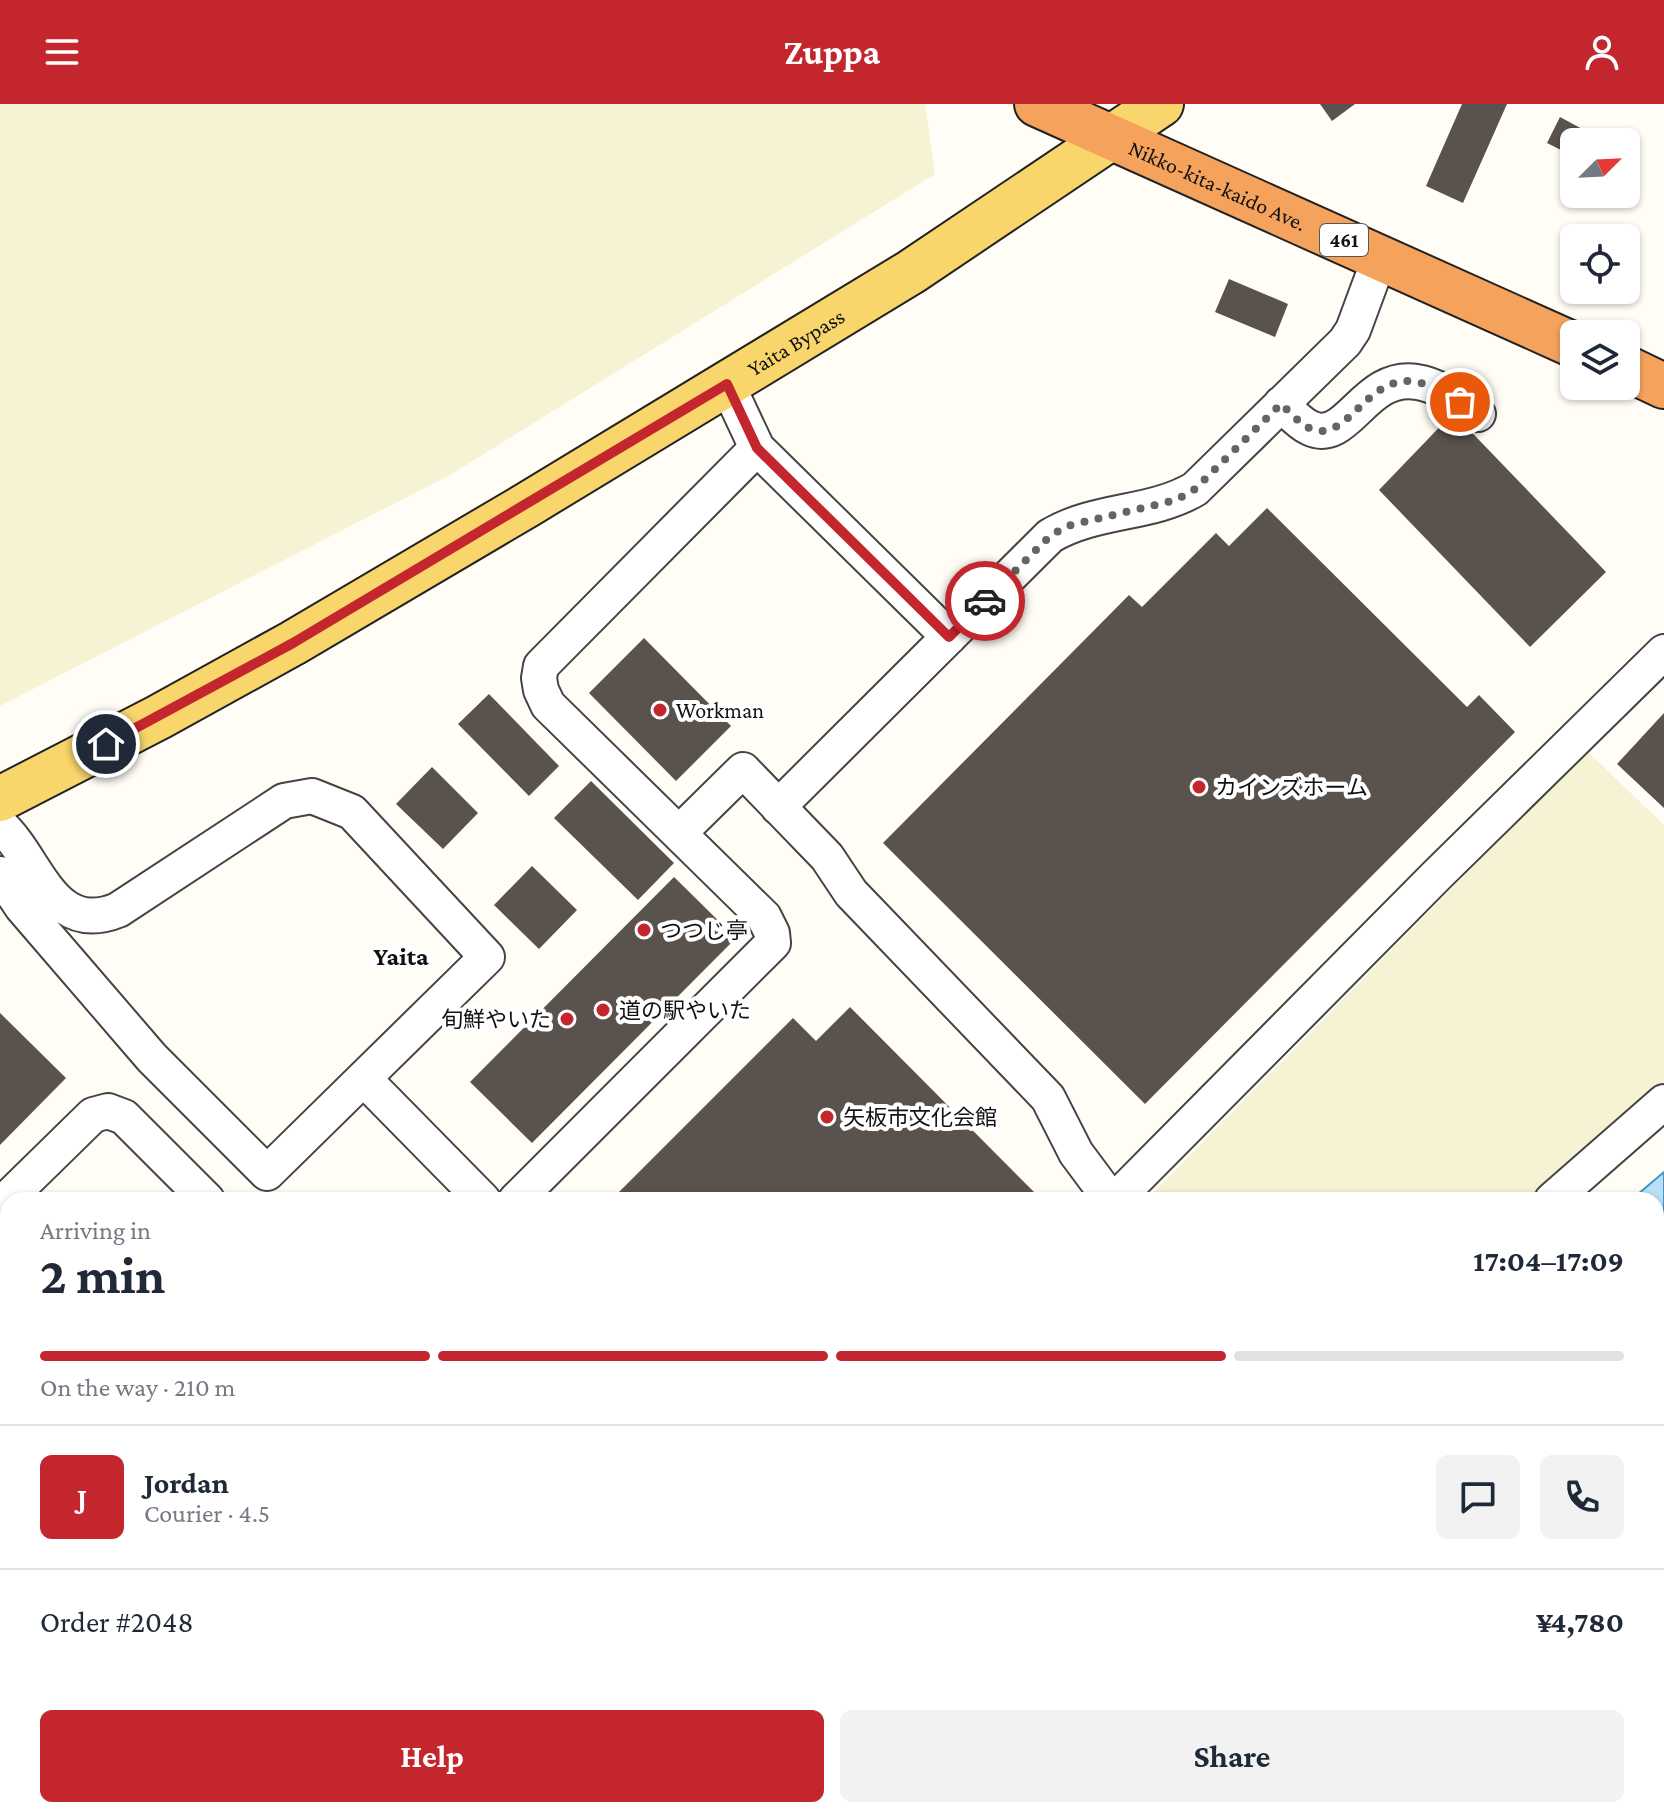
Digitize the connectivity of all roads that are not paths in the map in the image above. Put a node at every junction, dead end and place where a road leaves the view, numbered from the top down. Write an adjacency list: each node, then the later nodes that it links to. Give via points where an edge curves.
1 (1037, 104): 3 (highway, Nikko-kita-kaido Ave. / 461)
2 (1161, 104): 3 (main road, Yaita Bypass)
3 (1113, 136): 4 (highway, Nikko-kita-kaido Ave. / 461); 7 (main road, Yaita Bypass, via 911,272)
4 (1380, 257): 5 (highway, Nikko-kita-kaido Ave. / 461); 9 (street, via 1345,342)
5 (1560, 339)
6 (1640, 375): 8 (highway)
7 (727, 384): 11 (street); 14 (main road, Yaita Bypass, via 293,643)
8 (1664, 386)
9 (1281, 404): 10 (street, via 1311,429 1325,432 1340,425 1376,390 1411,381 1441,391); 12 (street, via 1195,489 1176,500 1067,526 1050,536)
10 (1478, 414)
11 (757, 448): 12 (street); 17 (street, via 541,666 539,678 548,705)
12 (949, 637): 15 (street)
13 (1664, 652): 26 (street)
14 (0, 799)
15 (778, 807): 17 (street, via 743,770); 25 (street, via 827,857 851,893 1048,1098 1076,1153)
16 (0, 825): 19 (street, via 48,891 68,910 86,917 118,910 284,801 312,796 352,812 487,957)
17 (679, 833): 24 (street, via 764,917 773,943)
18 (0, 874): 19 (street, via 22,907 152,1058 267,1173)
19 (364, 1079): 23 (street)
20 (1664, 1102): 27 (street)
21 (14, 1192): 22 (street, via 93,1115 108,1111 124,1117)
22 (199, 1192)
23 (475, 1192)
24 (524, 1192)
25 (1107, 1192)
26 (1121, 1192)
27 (1561, 1192)

